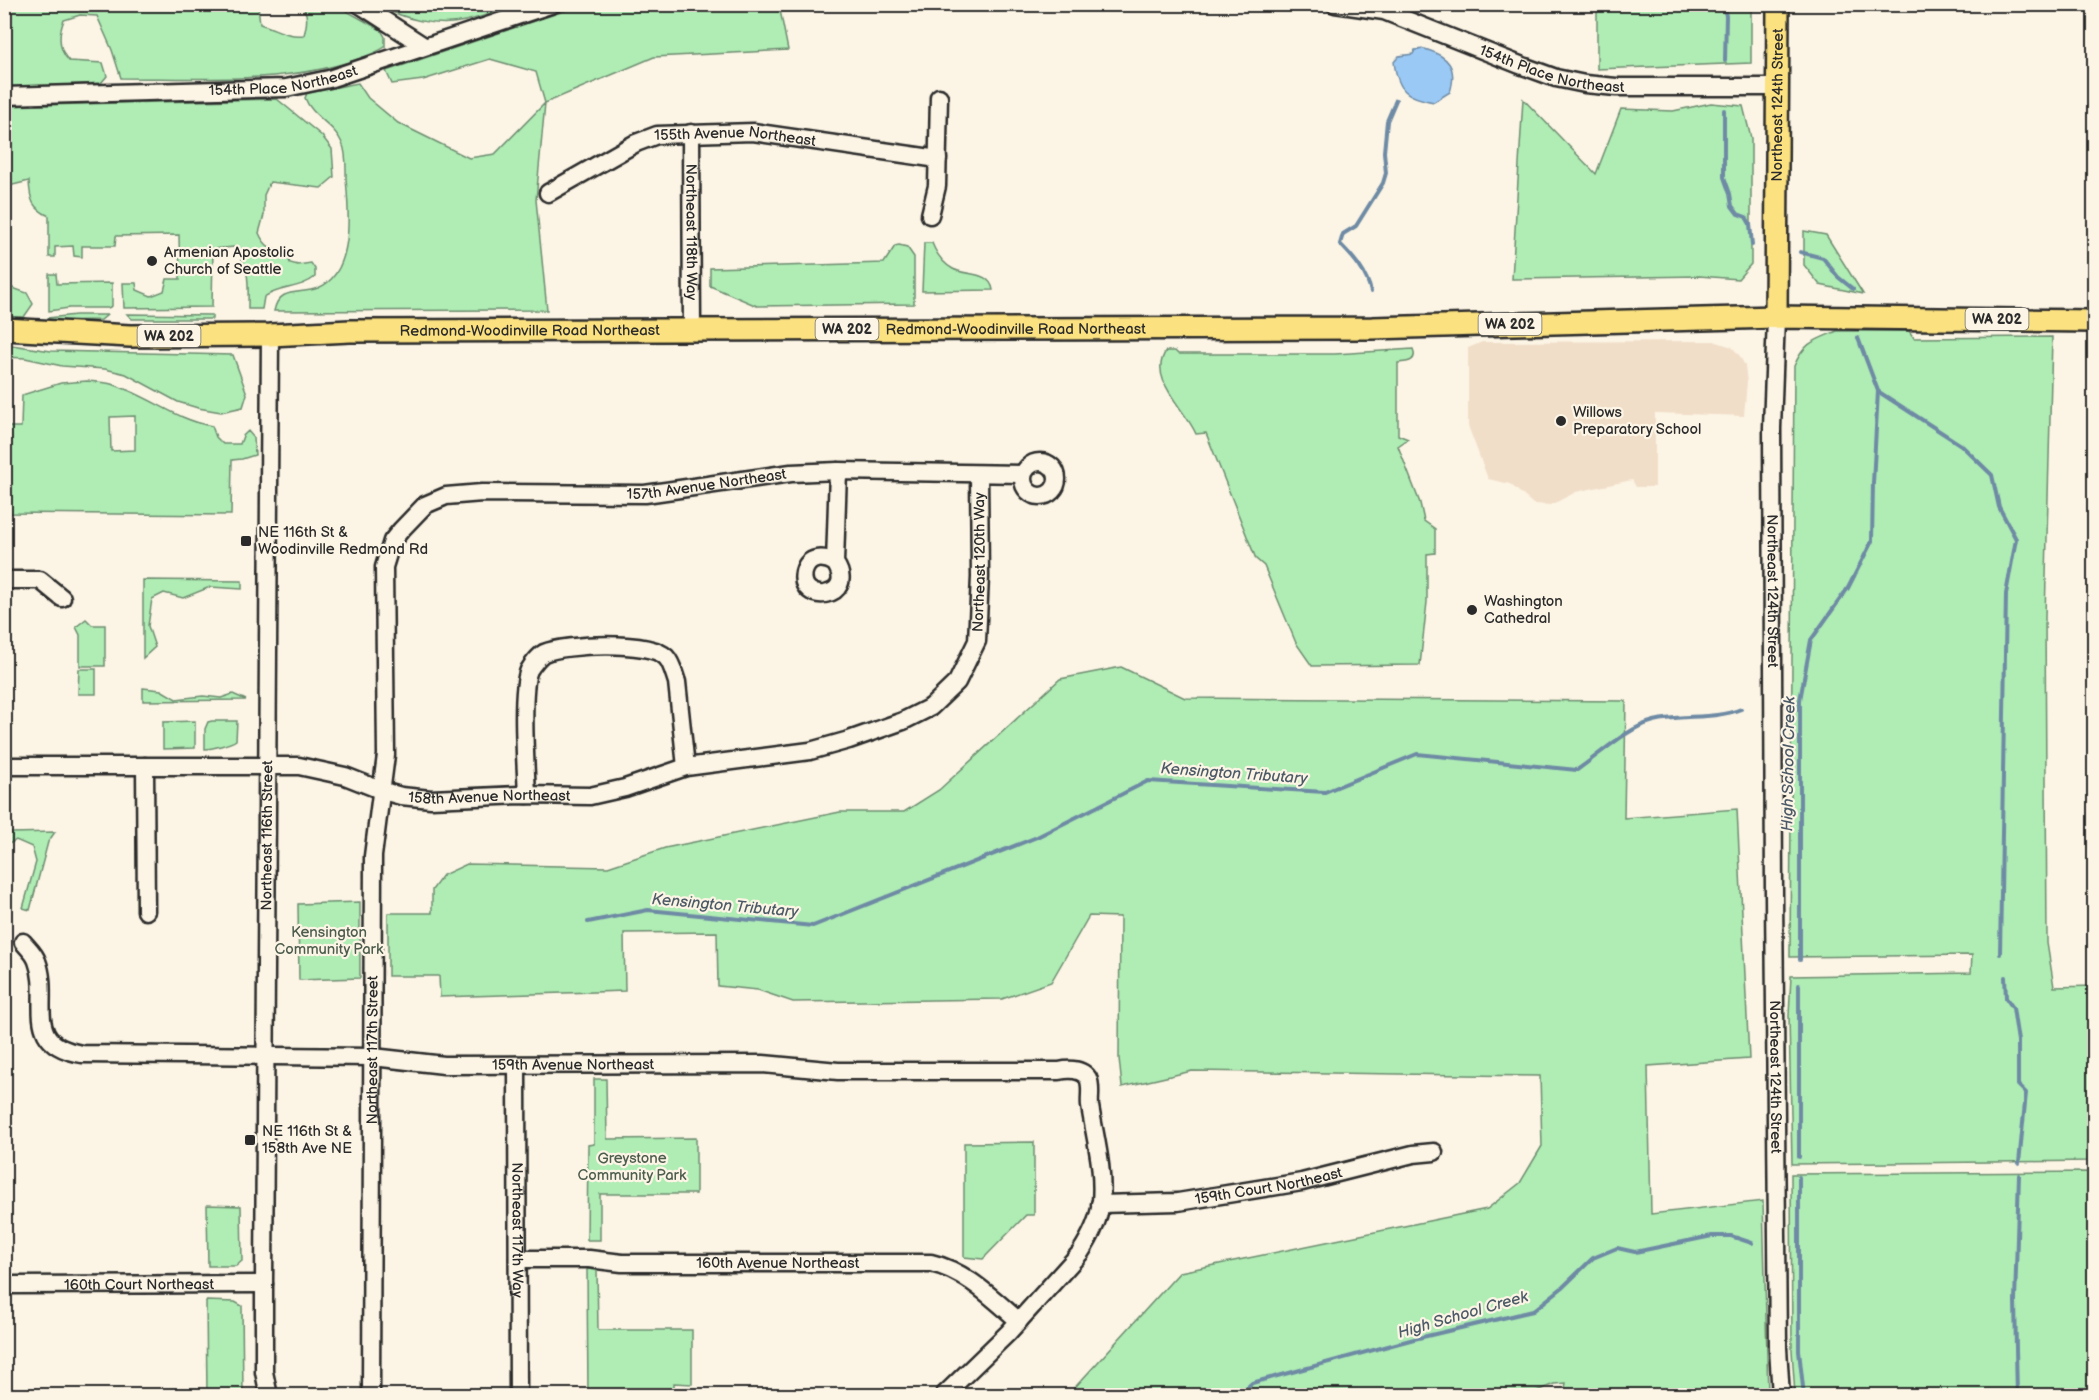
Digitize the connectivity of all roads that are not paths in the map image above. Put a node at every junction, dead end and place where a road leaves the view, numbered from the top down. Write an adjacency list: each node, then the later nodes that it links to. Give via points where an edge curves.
1 (359, 4): 5 (street)
2 (553, 4): 5 (street, 154th Place Northeast)
3 (1335, 4): 6 (street, 154th Place Northeast, via 1384,11 1520,65 1585,84)
4 (1778, 4): 6 (main road, Northeast 124th Street)
5 (424, 46): 7 (street, 154th Place Northeast, via 329,79 272,89)
6 (1777, 87): 13 (main road, Northeast 124th Street)
7 (4, 96)
8 (939, 97): 10 (street)
9 (691, 133): 10 (street, 155th Avenue Northeast, via 753,132); 11 (street, 155th Avenue Northeast, via 657,135 636,143); 16 (street, Northeast 118th Way)
10 (938, 159): 12 (street)
11 (548, 194)
12 (930, 215)
13 (1776, 316): 14 (main road, WA 202); 16 (main road, Redmond-Woodinville Road Northeast / WA 202, via 1372,328); 49 (street, Northeast 124th Street, via 1772,428 1773,895)
14 (2094, 321)
15 (4, 329): 17 (main road, Redmond-Woodinville Road Northeast / WA 202, via 106,336)
16 (692, 329): 17 (main road, Redmond-Woodinville Road Northeast / WA 202)
17 (270, 335): 28 (street, Northeast 116th Street)
18 (838, 471): 19 (street, 157th Avenue Northeast); 21 (street, 157th Avenue Northeast, via 749,478 645,494 446,496 425,505); 22 (street)
19 (979, 474): 20 (street, 157th Avenue Northeast); 25 (street, Northeast 120th Way, via 977,641)
20 (1023, 474)
21 (401, 530): 30 (street, Northeast 117th Street, via 392,541 384,567)
22 (835, 563)
23 (4, 580): 24 (street, via 40,580)
24 (62, 598)
25 (957, 682): 29 (street, 158th Avenue Northeast, via 931,707 849,740 810,751)
26 (4, 766): 27 (street, 158th Avenue Northeast)
27 (145, 766): 28 (street, 158th Avenue Northeast); 32 (street)
28 (266, 766): 30 (street, 158th Avenue Northeast, via 299,766 345,776); 34 (street, Northeast 116th Street)
29 (686, 767): 31 (street, 158th Avenue Northeast, via 591,796); 31 (street, via 677,682 665,656 648,647 563,648 541,654 529,671 525,693)
30 (383, 791): 31 (street, 158th Avenue Northeast, via 431,799); 35 (street, Northeast 117th Street, via 373,856)
31 (527, 795)
32 (146, 911)
33 (24, 942): 34 (street, 159th Avenue Northeast, via 40,969 45,1031 58,1047 68,1052)
34 (266, 1055): 35 (street, 159th Avenue Northeast); 40 (street, Northeast 116th Street)
35 (373, 1057): 36 (street, 159th Avenue Northeast, via 444,1065); 46 (street, Northeast 117th Street)
36 (518, 1065): 38 (street, 159th Avenue Northeast, via 763,1064 849,1071 1071,1069 1087,1077 1090,1084 1101,1164); 39 (street, Northeast 117th Way)
37 (1434, 1152): 38 (street, 159th Court Northeast, via 1302,1182 1178,1202)
38 (1100, 1204): 42 (street, via 1089,1239 1080,1253)
39 (518, 1259): 42 (street, 160th Avenue Northeast, via 931,1263 979,1286); 47 (street, Northeast 117th Way)
40 (264, 1284): 41 (street, 160th Court Northeast); 43 (street, Northeast 116th Street)
41 (13, 1285)
42 (1019, 1321): 48 (street)
43 (264, 1372): 44 (street, Northeast 116th Street); 45 (street, Northeast 116th Street)
44 (258, 1395)
45 (269, 1395)
46 (371, 1395)
47 (518, 1395)
48 (943, 1395)
49 (1781, 1395)

